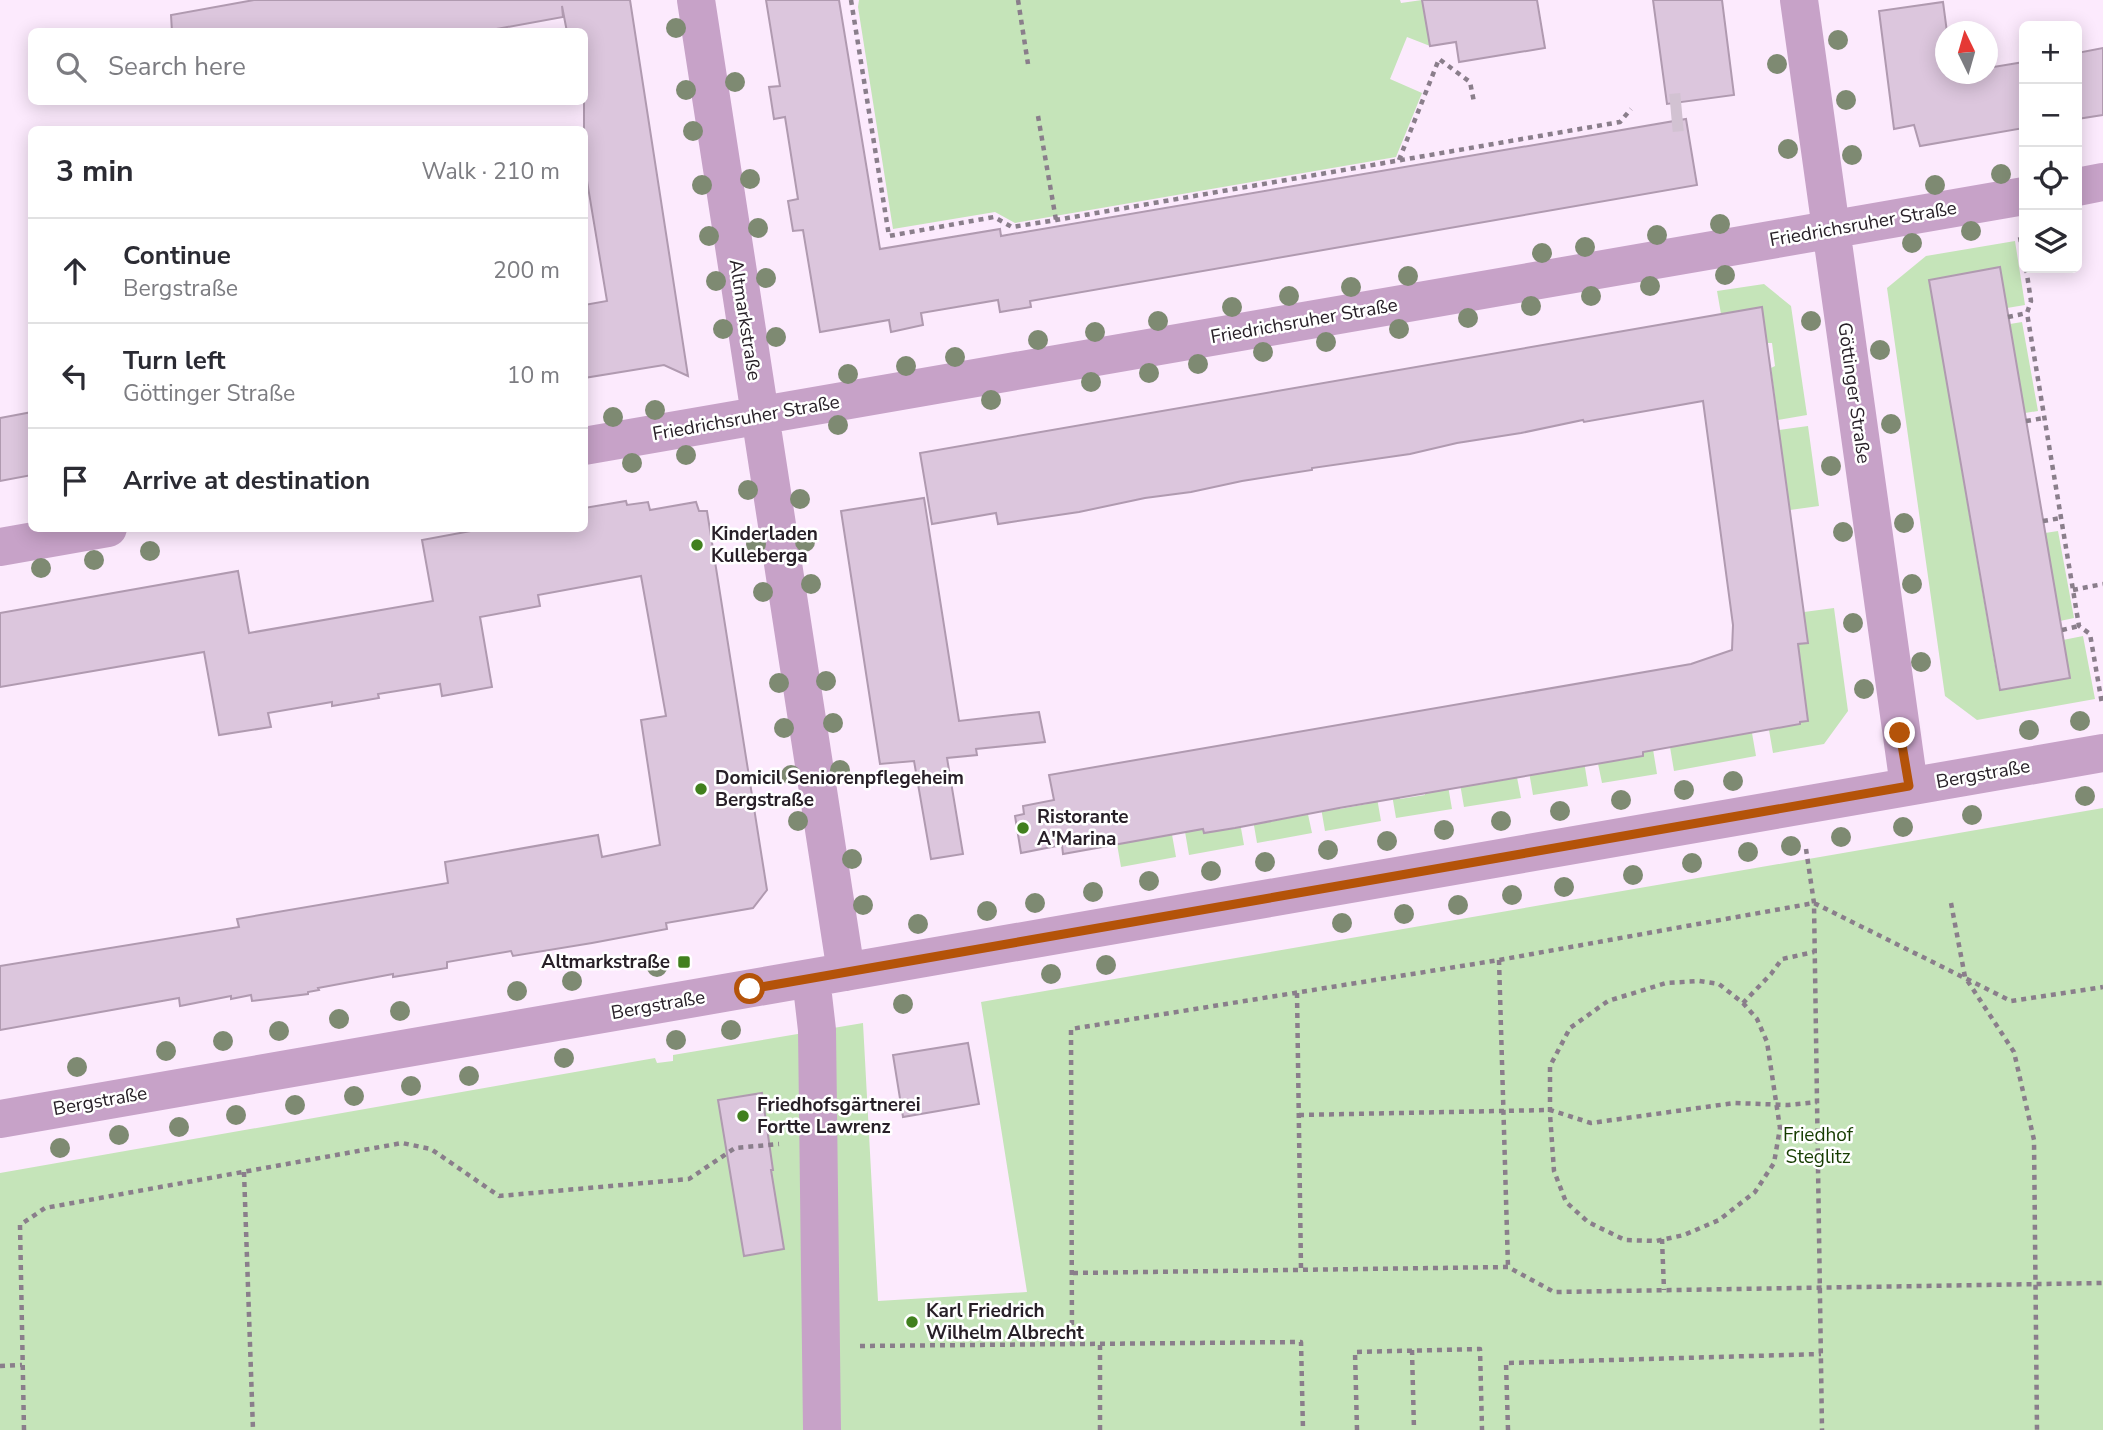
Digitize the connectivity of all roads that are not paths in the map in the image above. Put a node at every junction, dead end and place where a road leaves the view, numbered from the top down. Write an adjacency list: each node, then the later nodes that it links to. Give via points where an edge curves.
1 (696, 0): 7 (street, Altmarkstraße)
2 (1799, 0): 6 (street, Göttinger Straße)
3 (2103, 182): 4 (street)
4 (2082, 186)
5 (2019, 214): 6 (street, Friedrichsruher Straße)
6 (1831, 229): 7 (street, Friedrichsruher Straße); 12 (street, Göttinger Straße)
7 (760, 415): 8 (street, Friedrichsruher Straße); 13 (street, Altmarkstraße)
8 (588, 445)
9 (85, 532): 10 (street)
10 (0, 547)
11 (2103, 753): 12 (street, Bergstraße)
12 (1909, 786): 13 (street, Bergstraße)
13 (829, 975): 14 (street, Bergstraße); 15 (street, Altmarkstraße, via 817,1030)
14 (0, 1119)
15 (822, 1430)

